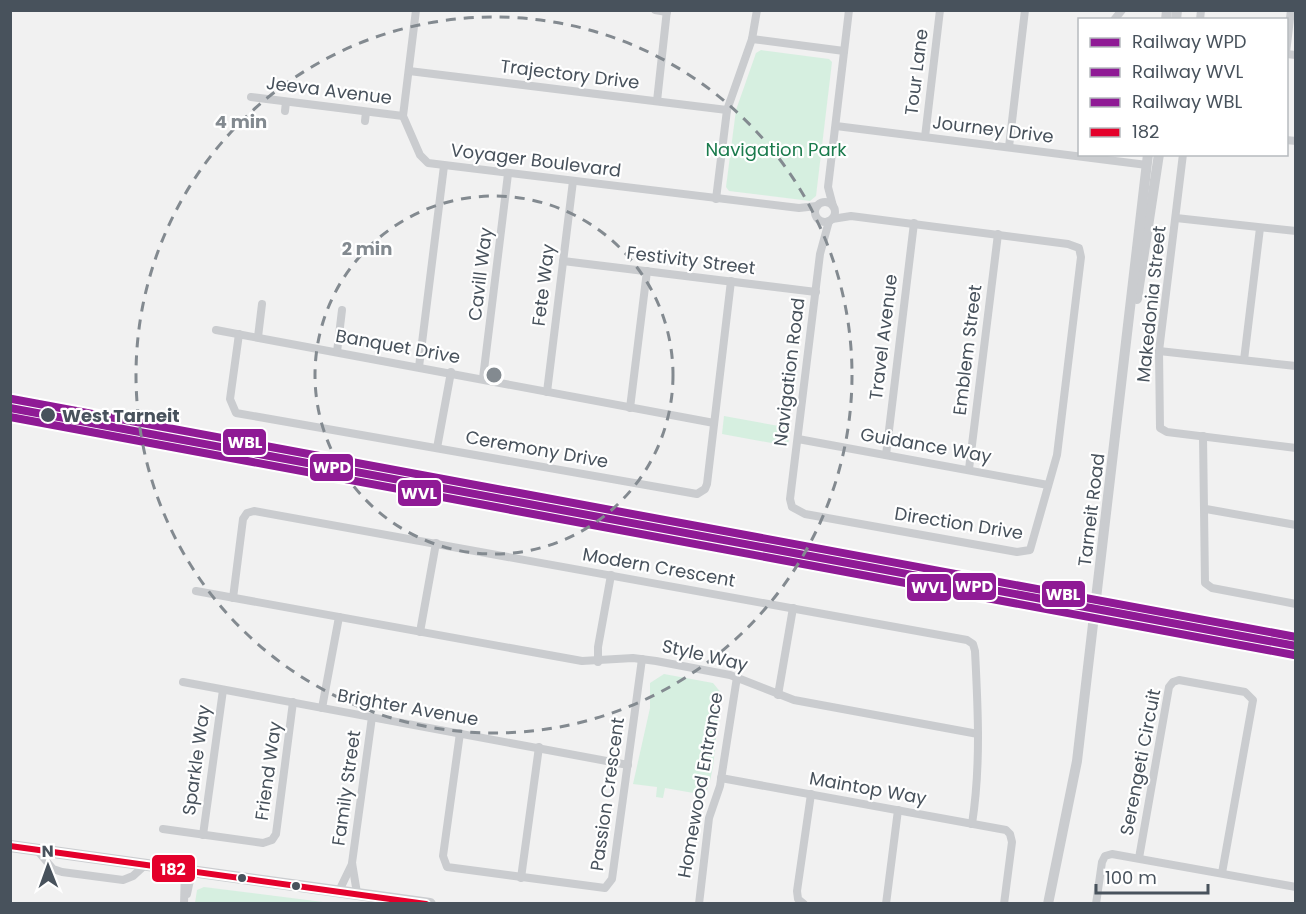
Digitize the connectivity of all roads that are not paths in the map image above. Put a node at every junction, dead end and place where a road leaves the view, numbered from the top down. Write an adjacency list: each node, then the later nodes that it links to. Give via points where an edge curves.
1 (416, 10): 12 (street)
2 (655, 10): 8 (street)
3 (757, 10): 9 (street)
4 (849, 10): 11 (street)
5 (940, 10): 18 (street, Tour Lane)
6 (1025, 10): 19 (street)
7 (1291, 10): 10 (street)
8 (667, 11): 14 (street)
9 (752, 39): 11 (street); 15 (street)
10 (1288, 43)
11 (844, 51): 17 (street)
12 (409, 71): 14 (street, Trajectory Drive); 16 (street)
13 (251, 97): 16 (street, Jeeva Avenue, via 286,106 365,116)
14 (657, 101): 15 (street, Trajectory Drive)
15 (727, 110): 30 (street)
16 (403, 116): 25 (street, Voyager Boulevard, via 423,159)
17 (836, 126): 18 (street, Journey Drive); 29 (street)
18 (925, 137): 19 (street, Journey Drive)
19 (1009, 147): 20 (street, Journey Drive)
20 (1078, 154)
21 (1093, 156): 24 (street, Journey Drive)
22 (1158, 156): 27 (street)
23 (1183, 156): 35 (street, Makedonia Street)
24 (1148, 160): 27 (street); 52 (street, Tarneit Road)
25 (444, 166): 26 (street, Voyager Boulevard); 57 (street)
26 (508, 174): 28 (street, Voyager Boulevard); 59 (street, Cavill Way)
27 (1156, 180): 52 (street)
28 (573, 181): 30 (street, Voyager Boulevard); 43 (street, Fete Way)
29 (828, 187): 31 (street); 32 (street)
30 (716, 199): 33 (street, Voyager Boulevard)
31 (818, 206): 32 (street, Voyager Boulevard, via 826,202); 33 (street, Voyager Boulevard); 36 (street, Navigation Road)
32 (833, 207): 34 (street); 37 (street, Navigation Road)
33 (799, 208): 36 (street, Voyager Boulevard)
34 (851, 216): 37 (street); 38 (street)
35 (1176, 218): 39 (street); 53 (street, Makedonia Street)
36 (818, 219): 37 (street, Voyager Boulevard); 42 (street, Navigation Road)
37 (830, 220): 42 (street, Navigation Road)
38 (914, 223): 41 (street); 67 (street, Travel Avenue)
39 (1260, 228): 40 (street); 55 (street)
40 (1296, 231)
41 (998, 234): 68 (street, Emblem Street); 69 (street, Direction Drive, via 1068,244 1078,248 1081,257 1057,455)
42 (822, 239): 46 (street, Navigation Road)
43 (563, 261): 44 (street, Festivity Street); 60 (street, Fete Way)
44 (647, 271): 45 (street, Festivity Street); 61 (street)
45 (731, 281): 46 (street, Festivity Street); 62 (street, Ceremony Drive)
46 (816, 292): 64 (street, Navigation Road)
47 (262, 304): 51 (street)
48 (342, 310): 54 (street)
49 (216, 330): 50 (street, Banquet Drive)
50 (239, 334): 51 (street, Banquet Drive); 65 (street, Ceremony Drive, via 230,399 236,413)
51 (258, 337): 54 (street, Banquet Drive)
52 (1126, 348): 118 (street, Tarneit Road, via 1077,761)
53 (1159, 351): 55 (street); 63 (street, Makedonia Street, via 1160,428)
54 (337, 352): 57 (street, Banquet Drive)
55 (1244, 360): 56 (street)
56 (1296, 366)
57 (419, 367): 58 (street, Banquet Drive)
58 (451, 372): 59 (street, Banquet Drive); 65 (street)
59 (483, 378): 60 (street, Banquet Drive)
60 (547, 392): 61 (street, Banquet Drive)
61 (630, 408): 62 (street, Banquet Drive)
62 (714, 423): 65 (street, Ceremony Drive, via 707,484 697,494)
63 (1203, 436): 66 (street, Makedonia Street); 71 (street)
64 (798, 439): 67 (street, Guidance Way); 70 (street, Navigation Road, via 790,499)
65 (437, 448)
66 (1296, 448)
67 (886, 454): 68 (street, Guidance Way)
68 (969, 470): 69 (street, Guidance Way)
69 (1048, 485): 70 (street, Direction Drive, via 1032,546 1024,553)
70 (794, 509)
71 (1206, 509): 72 (street); 77 (street, via 1204,575 1208,586)
72 (1296, 525)
73 (436, 543): 74 (street, Modern Crescent); 76 (street, Modern Crescent, via 251,511 243,519); 80 (street)
74 (611, 575): 78 (street, Modern Crescent); 82 (street)
75 (196, 591): 76 (street, Style Way)
76 (233, 598): 79 (street, Style Way)
77 (1296, 604)
78 (793, 608): 86 (street); 91 (street, Modern Crescent, via 969,641 975,651)
79 (339, 617): 80 (street, Style Way); 88 (street)
80 (420, 632): 82 (street, Style Way)
81 (642, 659): 82 (street, Style Way); 83 (street, Style Way); 93 (street, Passion Crescent)
82 (598, 662)
83 (736, 677): 86 (street, Style Way); 94 (street, Homewood Entrance)
84 (183, 682): 85 (street, Brighter Avenue)
85 (223, 690): 87 (street, Brighter Avenue); 99 (street, Sparkle Way)
86 (778, 695): 91 (street, Style Way)
87 (293, 702): 88 (street, Brighter Avenue); 99 (street, Friend Way, via 274,837 263,843)
88 (322, 708): 89 (street, Brighter Avenue)
89 (372, 717): 90 (street, Brighter Avenue); 103 (street, Family Street)
90 (460, 733): 92 (street, Brighter Avenue); 107 (street, Passion Crescent, via 443,860 451,868)
91 (978, 734): 97 (street, Modern Crescent, via 979,773)
92 (539, 747): 93 (street, Brighter Avenue); 107 (street)
93 (628, 765): 107 (street, Passion Crescent, via 609,886)
94 (721, 778): 95 (street, Maintop Way); 112 (street, Homewood Entrance, via 710,814)
95 (811, 794): 96 (street, Maintop Way); 115 (street, via 797,891 798,899)
96 (898, 810): 97 (street, Maintop Way); 116 (street)
97 (972, 824): 117 (street, Maintop Way, via 1009,832 1012,842)
98 (163, 830): 99 (street, Friend Way)
99 (203, 835)
100 (10, 846): 101 (main road)
101 (37, 850): 104 (main road); 104 (street, via 53,869 62,872 126,880)
102 (1139, 858): 106 (street); 106 (street, Serengeti Circuit, via 1170,687 1176,681 1190,682 1245,692 1253,700); 119 (street, via 1105,856)
103 (352, 863): 109 (street, Family Street); 110 (street, Family Street)
104 (145, 865): 105 (main road)
105 (189, 871): 109 (main road); 113 (street)
106 (1222, 873): 108 (street)
107 (522, 878)
108 (1296, 887)
109 (339, 891): 110 (main road)
110 (357, 893): 111 (main road)
111 (405, 902): 114 (main road)
112 (698, 902)
113 (184, 903)
114 (430, 903)
115 (804, 903)
116 (886, 903)
117 (1004, 903)
118 (1048, 903)
119 (1096, 903)

